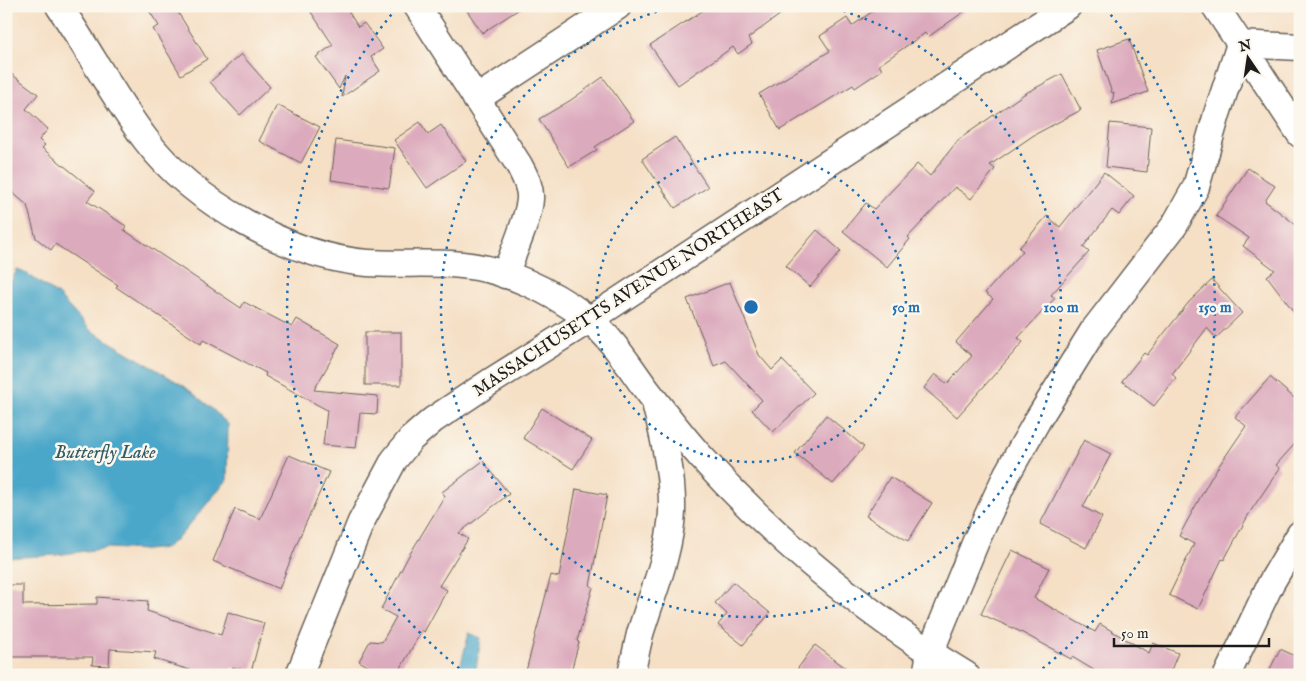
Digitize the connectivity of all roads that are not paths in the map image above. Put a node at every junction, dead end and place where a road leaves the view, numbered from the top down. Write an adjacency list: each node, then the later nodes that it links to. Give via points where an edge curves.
1 (59, 6): 10 (street, via 147,141 175,172 237,219 300,247 332,256 364,262 463,265)
2 (416, 6): 8 (street)
3 (618, 6): 8 (street)
4 (1068, 6): 11 (street, MASSACHUSETTS AVENUE NORTHEAST)
5 (1215, 6): 6 (street)
6 (1240, 44): 7 (street); 9 (street); 14 (street, via 1196,187 1174,226 1093,331 1036,420 976,541)
7 (1300, 47)
8 (476, 99): 10 (street, via 528,183 530,198 526,214)
9 (1300, 134)
10 (505, 275): 11 (street, via 536,287)
11 (589, 320): 12 (street); 15 (street, MASSACHUSETTS AVENUE NORTHEAST, via 474,392 411,439 394,460 361,522)
12 (653, 398): 14 (street, via 702,457 759,517); 16 (street, via 667,453 672,513 663,565 640,634)
13 (1300, 534): 18 (street, via 1271,583)
14 (928, 664): 17 (street)
15 (299, 675)
16 (631, 675)
17 (966, 675)
18 (1227, 675)

